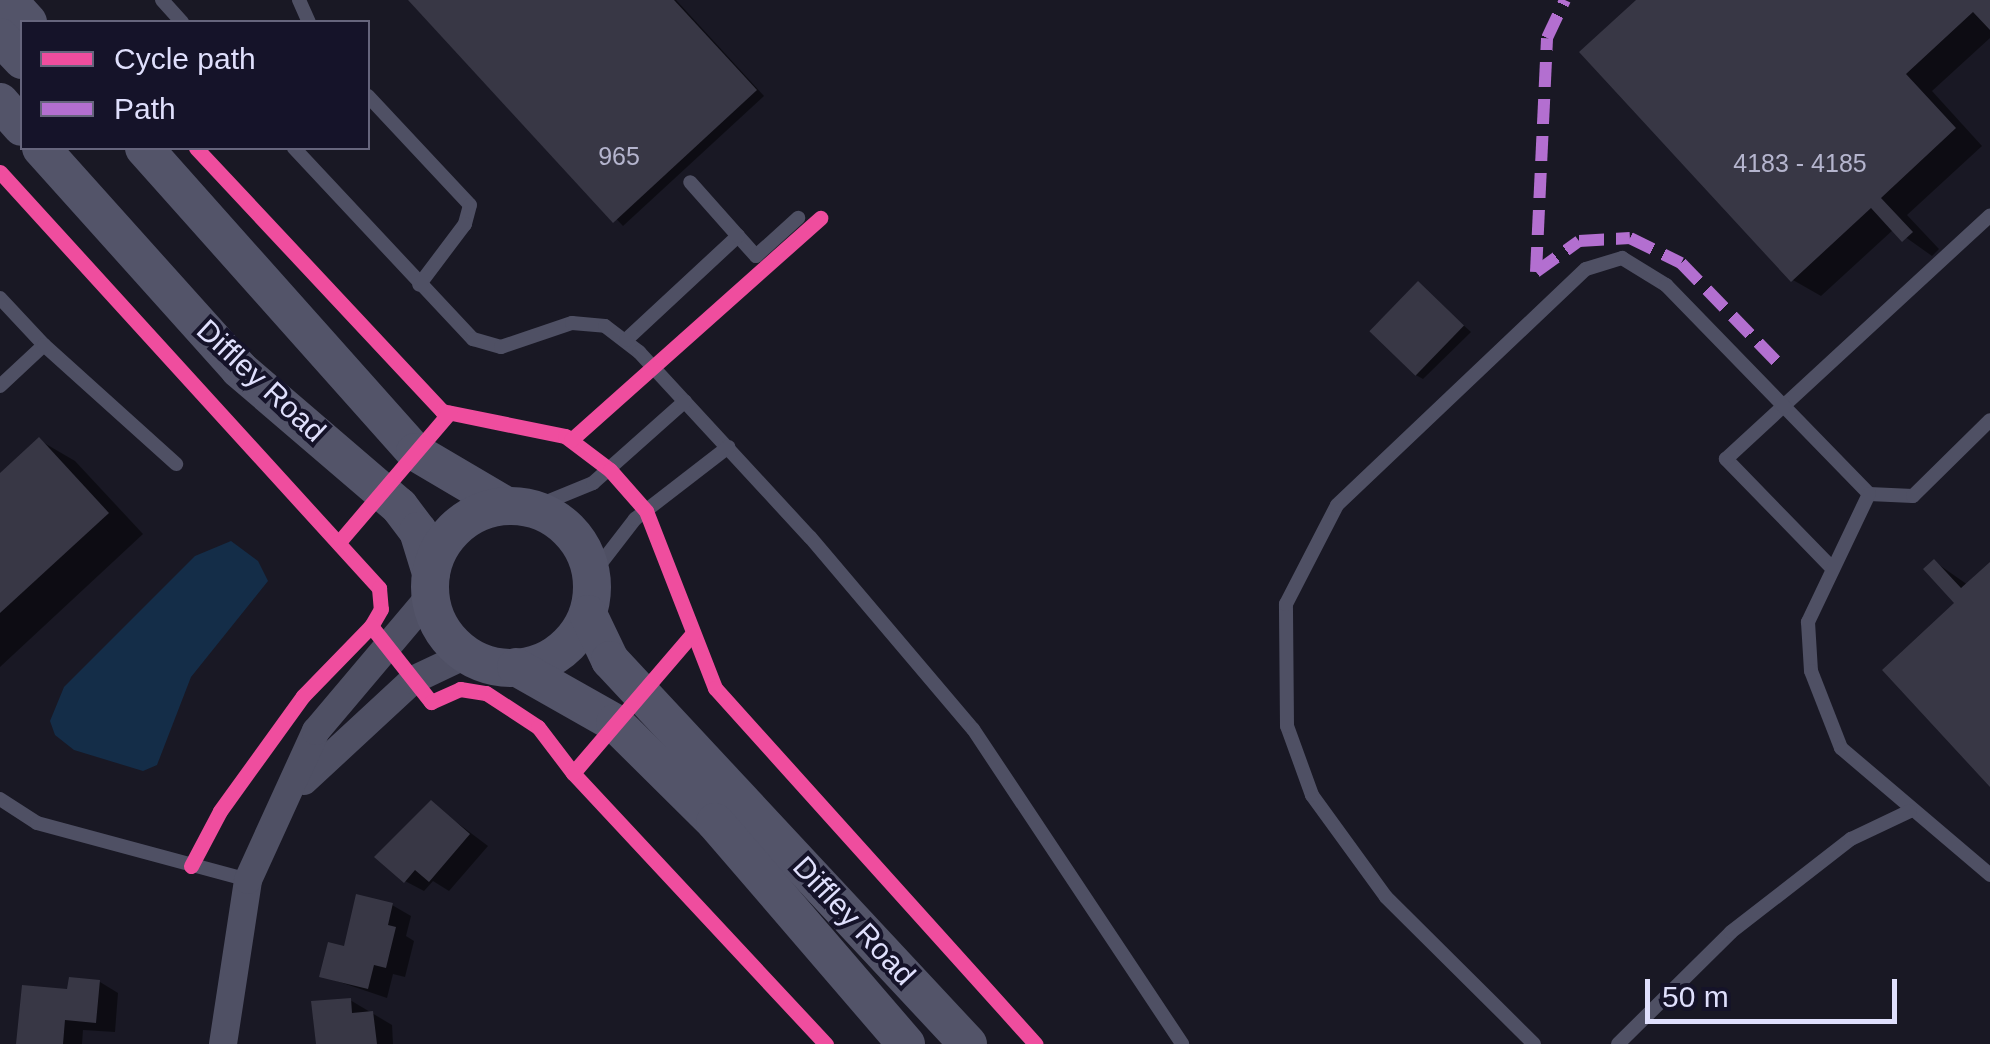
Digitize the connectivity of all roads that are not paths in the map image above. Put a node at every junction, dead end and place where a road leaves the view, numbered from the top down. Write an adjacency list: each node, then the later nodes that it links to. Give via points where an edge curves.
1 (8, 0): 3 (main road)
2 (162, 0): 4 (lane)
3 (26, 20)
4 (180, 20)
5 (0, 37): 6 (main road)
6 (20, 58)
7 (370, 98): 17 (lane, via 470,205 465,224)
8 (0, 102): 9 (main road)
9 (20, 126)
10 (42, 150): 31 (main road, Diffley Road, via 239,369 399,506 418,531)
11 (146, 150): 28 (main road, Diffley Road, via 415,452)
12 (296, 150): 17 (lane)
13 (690, 182): 16 (lane)
14 (1990, 215): 23 (lane)
15 (798, 218): 16 (lane, via 756,256)
16 (738, 236): 19 (lane)
17 (419, 286): 19 (lane, via 473,339 501,348 572,323 605,326)
18 (0, 298): 20 (lane)
19 (626, 340): 22 (lane)
20 (44, 345): 21 (lane); 26 (lane)
21 (0, 386)
22 (684, 401): 25 (lane); 28 (lane, via 592,484)
23 (1786, 409): 27 (lane); 29 (lane, via 1726,459); 44 (lane, via 1666,285 1622,258 1586,269 1337,505 1286,604 1287,726 1312,795 1386,897)
24 (1990, 420): 27 (lane, via 1913,496)
25 (728, 447): 30 (lane, via 635,519); 43 (lane, via 973,728)
26 (176, 464)
27 (1869, 494): 29 (lane)
28 (519, 507): 30 (main road, via 576,538); 31 (main road, via 457,526)
29 (1831, 567): 37 (lane, via 1808,622 1810,671 1842,748)
30 (591, 576): 32 (main road)
31 (431, 584): 33 (main road, via 440,625); 35 (street, via 316,731)
32 (588, 614): 34 (main road, via 555,656); 42 (main road, Diffley Road, via 610,660)
33 (468, 654): 34 (main road); 35 (street, via 413,680 322,760)
34 (516, 666): 41 (main road, Diffley Road, via 615,724 715,822)
35 (291, 798): 39 (street)
36 (0, 799): 39 (lane, via 38,823)
37 (1910, 811): 38 (lane); 45 (lane, via 1851,839 1731,932)
38 (1990, 875)
39 (248, 880): 40 (street)
40 (223, 1044)
41 (906, 1044)
42 (968, 1044)
43 (1182, 1044)
44 (1534, 1044)
45 (1618, 1044)

